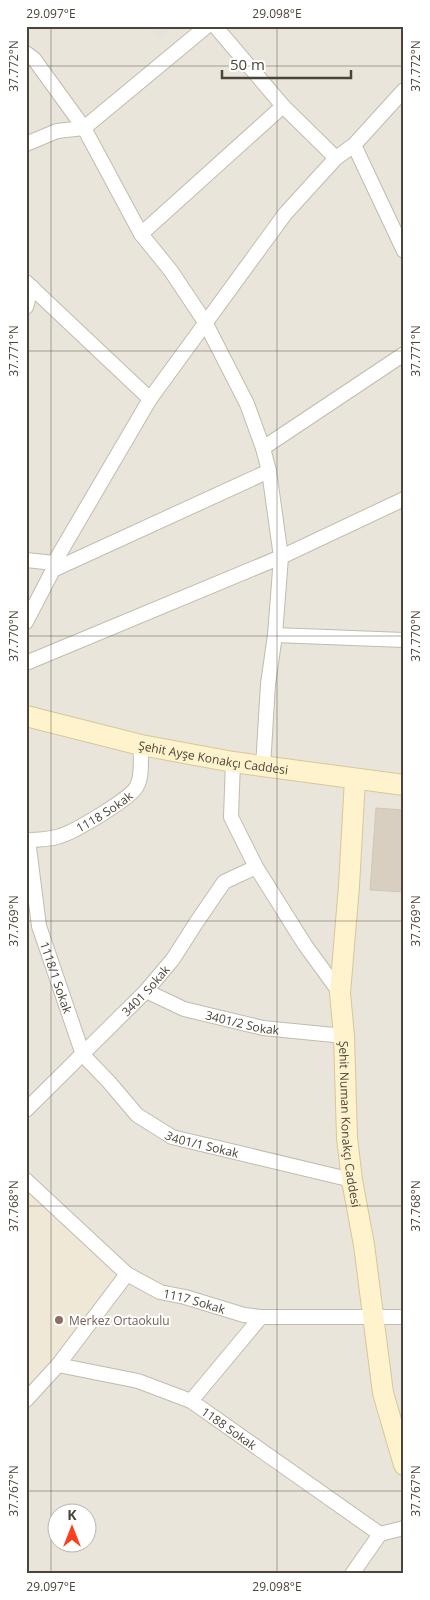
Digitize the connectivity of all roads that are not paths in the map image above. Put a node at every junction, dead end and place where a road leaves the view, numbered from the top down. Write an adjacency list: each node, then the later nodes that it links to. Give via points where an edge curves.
1 (207, 26): 6 (street)
2 (215, 26): 5 (street)
3 (26, 53): 6 (street, via 34,59)
4 (404, 90): 8 (street)
5 (283, 106): 9 (street); 11 (street)
6 (84, 128): 7 (street, via 58,131); 11 (street)
7 (26, 144)
8 (354, 145): 9 (street); 10 (street)
9 (336, 158): 15 (street, via 285,214)
10 (400, 231): 12 (street)
11 (141, 234): 15 (street)
12 (404, 250)
13 (29, 285): 14 (street); 17 (street)
14 (26, 306)
15 (205, 322): 17 (street); 18 (street, via 247,404)
16 (404, 354): 18 (street)
17 (150, 400): 23 (street)
18 (263, 448): 19 (street)
19 (269, 471): 21 (street); 23 (street)
20 (404, 499): 21 (street)
21 (281, 557): 25 (street); 27 (street)
22 (26, 560): 23 (street)
23 (54, 566): 24 (street)
24 (26, 622)
25 (275, 635): 26 (street); 31 (street, via 268,684)
26 (404, 640)
27 (26, 663)
28 (26, 716): 29 (street, Şehit Ayşe Konakçı Caddesi)
29 (141, 745): 30 (street, Şehit Ayşe Konakçı Caddesi); 34 (street, 1118 Sokak, via 137,788 128,796 61,836)
30 (233, 762): 31 (street, Şehit Ayşe Konakçı Caddesi); 35 (street, via 232,817)
31 (263, 767): 32 (street, Şehit Ayşe Konakçı Caddesi)
32 (355, 779): 33 (street, Şehit Ayşe Konakçı Caddesi); 37 (street, Şehit Numan Konakçı Caddesi)
33 (404, 785)
34 (27, 840): 39 (street, 1118/1 Sokak, via 39,926)
35 (256, 868): 36 (street, 3401 Sokak, via 224,882 173,959); 37 (street)
36 (146, 991): 38 (street, 3401/2 Sokak, via 184,1008 263,1028); 39 (street, 3401 Sokak)
37 (340, 993): 38 (street, Şehit Numan Konakçı Caddesi)
38 (344, 1036): 42 (street, Şehit Numan Konakçı Caddesi, via 347,1138)
39 (83, 1055): 40 (street, 3401 Sokak); 42 (street, 3401/1 Sokak, via 137,1114 172,1137)
40 (26, 1110)
41 (26, 1180): 43 (street, 1117 Sokak)
42 (352, 1180): 46 (street, Şehit Numan Konakçı Caddesi)
43 (127, 1274): 45 (street, 1117 Sokak, via 160,1292); 47 (street)
44 (404, 1317): 46 (street, 1117 Sokak)
45 (261, 1318): 46 (street, 1117 Sokak); 49 (street)
46 (373, 1318): 50 (street, Şehit Numan Konakçı Caddesi, via 383,1393)
47 (58, 1365): 48 (street); 49 (street, 1188 Sokak, via 138,1381)
48 (26, 1400)
49 (190, 1401): 52 (street, 1188 Sokak)
50 (404, 1465)
51 (404, 1528): 52 (street)
52 (380, 1534): 53 (street)
53 (352, 1574)

